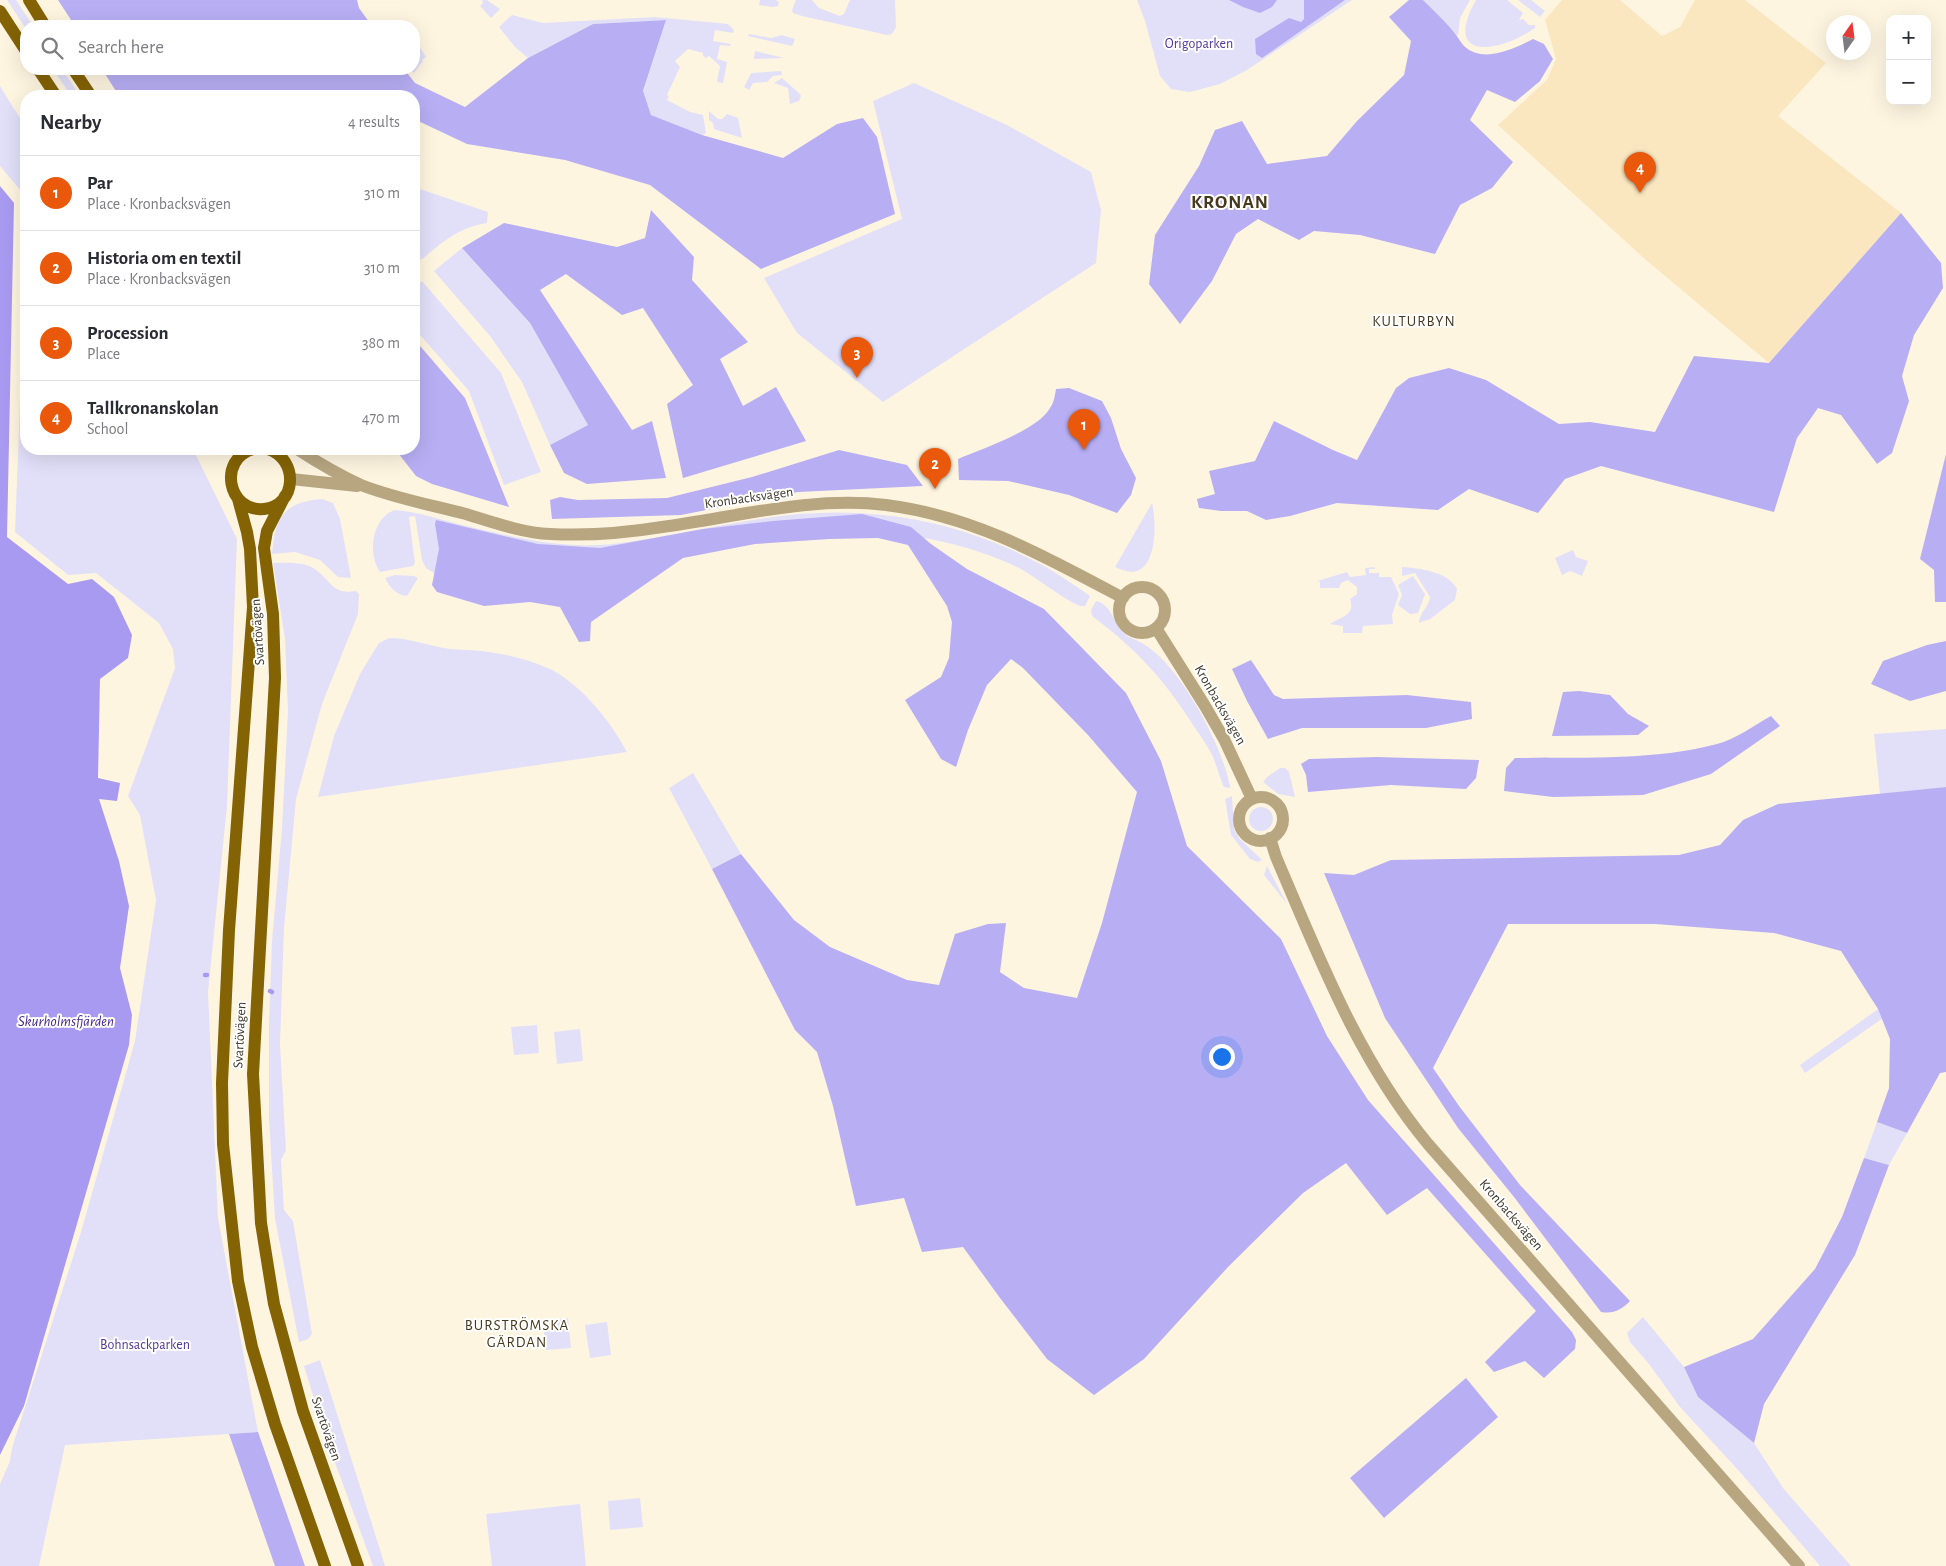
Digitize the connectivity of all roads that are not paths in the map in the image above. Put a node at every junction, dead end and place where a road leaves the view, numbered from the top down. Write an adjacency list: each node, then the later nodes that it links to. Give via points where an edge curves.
1 (29, 0): 3 (main road)
2 (0, 11): 4 (main road)
3 (41, 20)
4 (20, 42)
5 (42, 75): 7 (main road)
6 (77, 75): 8 (main road)
7 (52, 90)
8 (87, 90)
9 (234, 455): 15 (main road, Svartövägen, via 230,482)
10 (279, 455): 12 (main road, via 288,466)
11 (307, 455): 13 (street, Kronbacksvägen)
12 (291, 479): 13 (street, Kronbacksvägen); 14 (main road, Svartövägen)
13 (367, 487): 16 (street, Kronbacksvägen, via 547,534 598,535 790,506 886,505 942,516 989,531 1038,552)
14 (285, 496): 15 (main road, via 276,505 265,509 252,508); 21 (main road, Svartövägen, via 267,530 264,548 274,614 275,678 253,1074 261,1223 274,1304 303,1411)
15 (238, 499): 20 (main road, Svartövägen, via 250,549 253,623 228,948 222,1084 223,1144 238,1281 252,1347 275,1424)
16 (1123, 598): 17 (street, via 1119,614 1128,628 1139,633); 17 (street, via 1132,590 1143,587 1160,595 1164,614)
17 (1156, 628): 18 (street, Kronbacksvägen, via 1224,739)
18 (1252, 799): 19 (street, via 1242,808 1242,828 1251,838); 19 (street, via 1271,799 1280,808 1282,826)
19 (1270, 838): 22 (street, Kronbacksvägen, via 1339,1000 1396,1103)
20 (325, 1566)
21 (358, 1566)
22 (1799, 1566)

